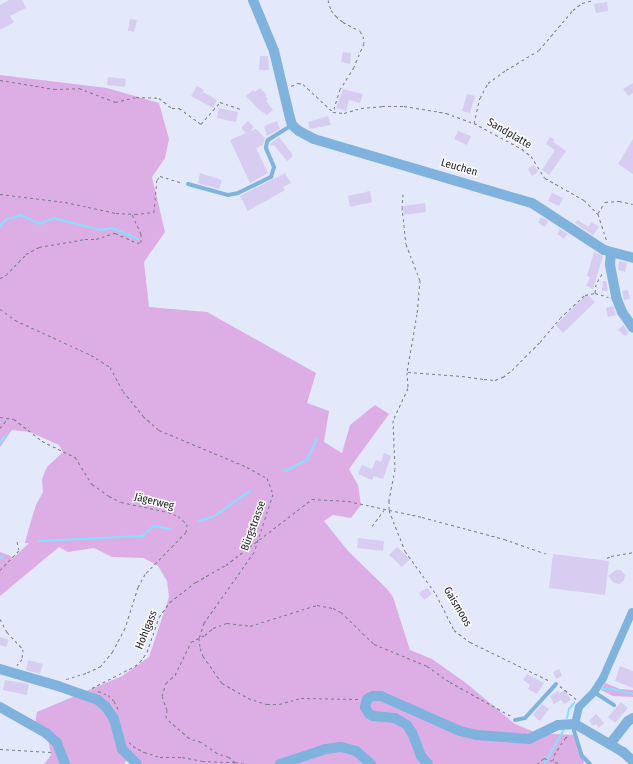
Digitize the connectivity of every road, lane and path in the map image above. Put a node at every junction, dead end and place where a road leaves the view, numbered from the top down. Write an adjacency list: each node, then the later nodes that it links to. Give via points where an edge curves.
1 (252, 0): 5 (street, via 274,51)
2 (328, 0): 7 (path, via 336,16 342,22 356,27 363,36 362,50 340,89)
3 (594, 0): 8 (path, via 573,10 539,50 488,83 480,98)
4 (0, 80): 6 (path, via 54,89 79,88 115,102 136,97 159,98 172,108 179,108 201,124 220,102)
5 (283, 88): 7 (path, via 303,84); 9 (street)
6 (240, 109)
7 (333, 112): 8 (path, Sandplatte, via 404,106 446,113)
8 (474, 123): 15 (path, Sandplatte, via 522,149 531,156 545,178 584,200)
9 (292, 125): 10 (lane, via 267,142 266,148 274,167 271,177 238,193 228,195); 16 (street, Leuchen, via 314,139 532,203)
10 (188, 184): 14 (path, via 160,176 157,180 154,212)
11 (0, 194): 14 (path)
12 (403, 194): 26 (path, Gaismoos, via 406,244 420,280)
13 (633, 204): 15 (path, via 605,202)
14 (132, 214): 19 (path, via 141,234 140,242 115,233 96,239 85,238 39,248 26,254)
15 (598, 214): 16 (path)
16 (611, 253): 17 (street, Leuchen); 18 (street)
17 (633, 258)
18 (610, 265): 20 (path, via 596,284); 21 (street)
19 (0, 278)
20 (595, 293): 21 (path); 26 (path, via 585,295 565,313 540,342 503,377 484,380)
21 (616, 297): 25 (street)
22 (0, 309): 23 (path, Bürgstrasse)
23 (3, 312): 24 (path); 33 (path, Bürgstrasse, via 110,367 123,391 143,416 159,430 260,472 267,478 273,494)
24 (0, 314)
25 (633, 328)
26 (408, 372): 31 (path, Gaismoos, via 408,388 393,420 396,469)
27 (0, 417): 28 (path, Jägerweg)
28 (8, 418): 29 (path); 44 (path, Jägerweg, via 14,419 42,441 75,457 92,484 109,496 121,502 168,512 183,519 187,528 180,539 145,574 138,587 125,628 113,651 101,666 66,679)
29 (0, 428)
30 (384, 510): 31 (path, Hohlgass); 32 (path); 33 (path, Hohlgass, via 348,501 312,499)
31 (389, 510): 36 (path, Hohlgass); 43 (path, Gaismoos, via 405,551 436,594 454,630 460,636)
32 (372, 526)
33 (258, 541): 41 (path, Bürgstrasse, via 250,559 204,623); 45 (path, Hohlgass, via 170,602 159,617 148,652 140,662)
34 (16, 542): 38 (path, via 19,550)
35 (633, 552): 37 (path)
36 (547, 554)
37 (607, 558)
38 (0, 570)
39 (632, 612): 47 (street, via 603,678)
40 (0, 619): 42 (path, via 7,632 23,649 19,663)
41 (199, 638): 48 (path, via 200,648 215,676 232,690 248,698 267,704 279,704 301,698); 54 (path, via 213,628 227,623 250,626 317,605 332,608 341,612 374,644 427,666); 62 (path, via 191,642 175,675 166,683 162,696 167,710 166,718 189,738 201,742)
42 (3, 671): 44 (street)
43 (556, 684): 51 (path, Gaismoos, via 567,690); 54 (lane, via 525,718)
44 (58, 686): 66 (street, via 92,696 102,703 114,719 122,749)
45 (91, 689)
46 (93, 691): 52 (path, via 108,695 114,700)
47 (594, 692): 49 (lane); 51 (street)
48 (367, 699): 55 (street, via 381,696 460,731 477,735 530,739 558,725); 70 (street, via 365,707 369,714 395,718 407,725 420,756)
49 (614, 705)
50 (0, 707): 59 (street, via 46,733 57,743)
51 (580, 707): 55 (street)
52 (120, 713)
53 (633, 718): 57 (street)
54 (516, 720)
55 (574, 727): 57 (street); 60 (path); 73 (lane, via 582,756)
56 (129, 741): 62 (path, via 138,749 160,757)
57 (610, 744): 61 (street)
58 (0, 749): 59 (path)
59 (62, 753): 63 (street)
60 (552, 760): 71 (path, via 544,758); 72 (path)
61 (633, 761)
62 (235, 762): 67 (path)
63 (65, 764)
64 (120, 764): 65 (path)
65 (125, 764)
66 (137, 764)
67 (245, 764)
68 (280, 764): 69 (street, via 326,749 341,747 356,751)
69 (371, 764)
70 (428, 764)
71 (537, 764)
72 (561, 764)
73 (590, 764)

